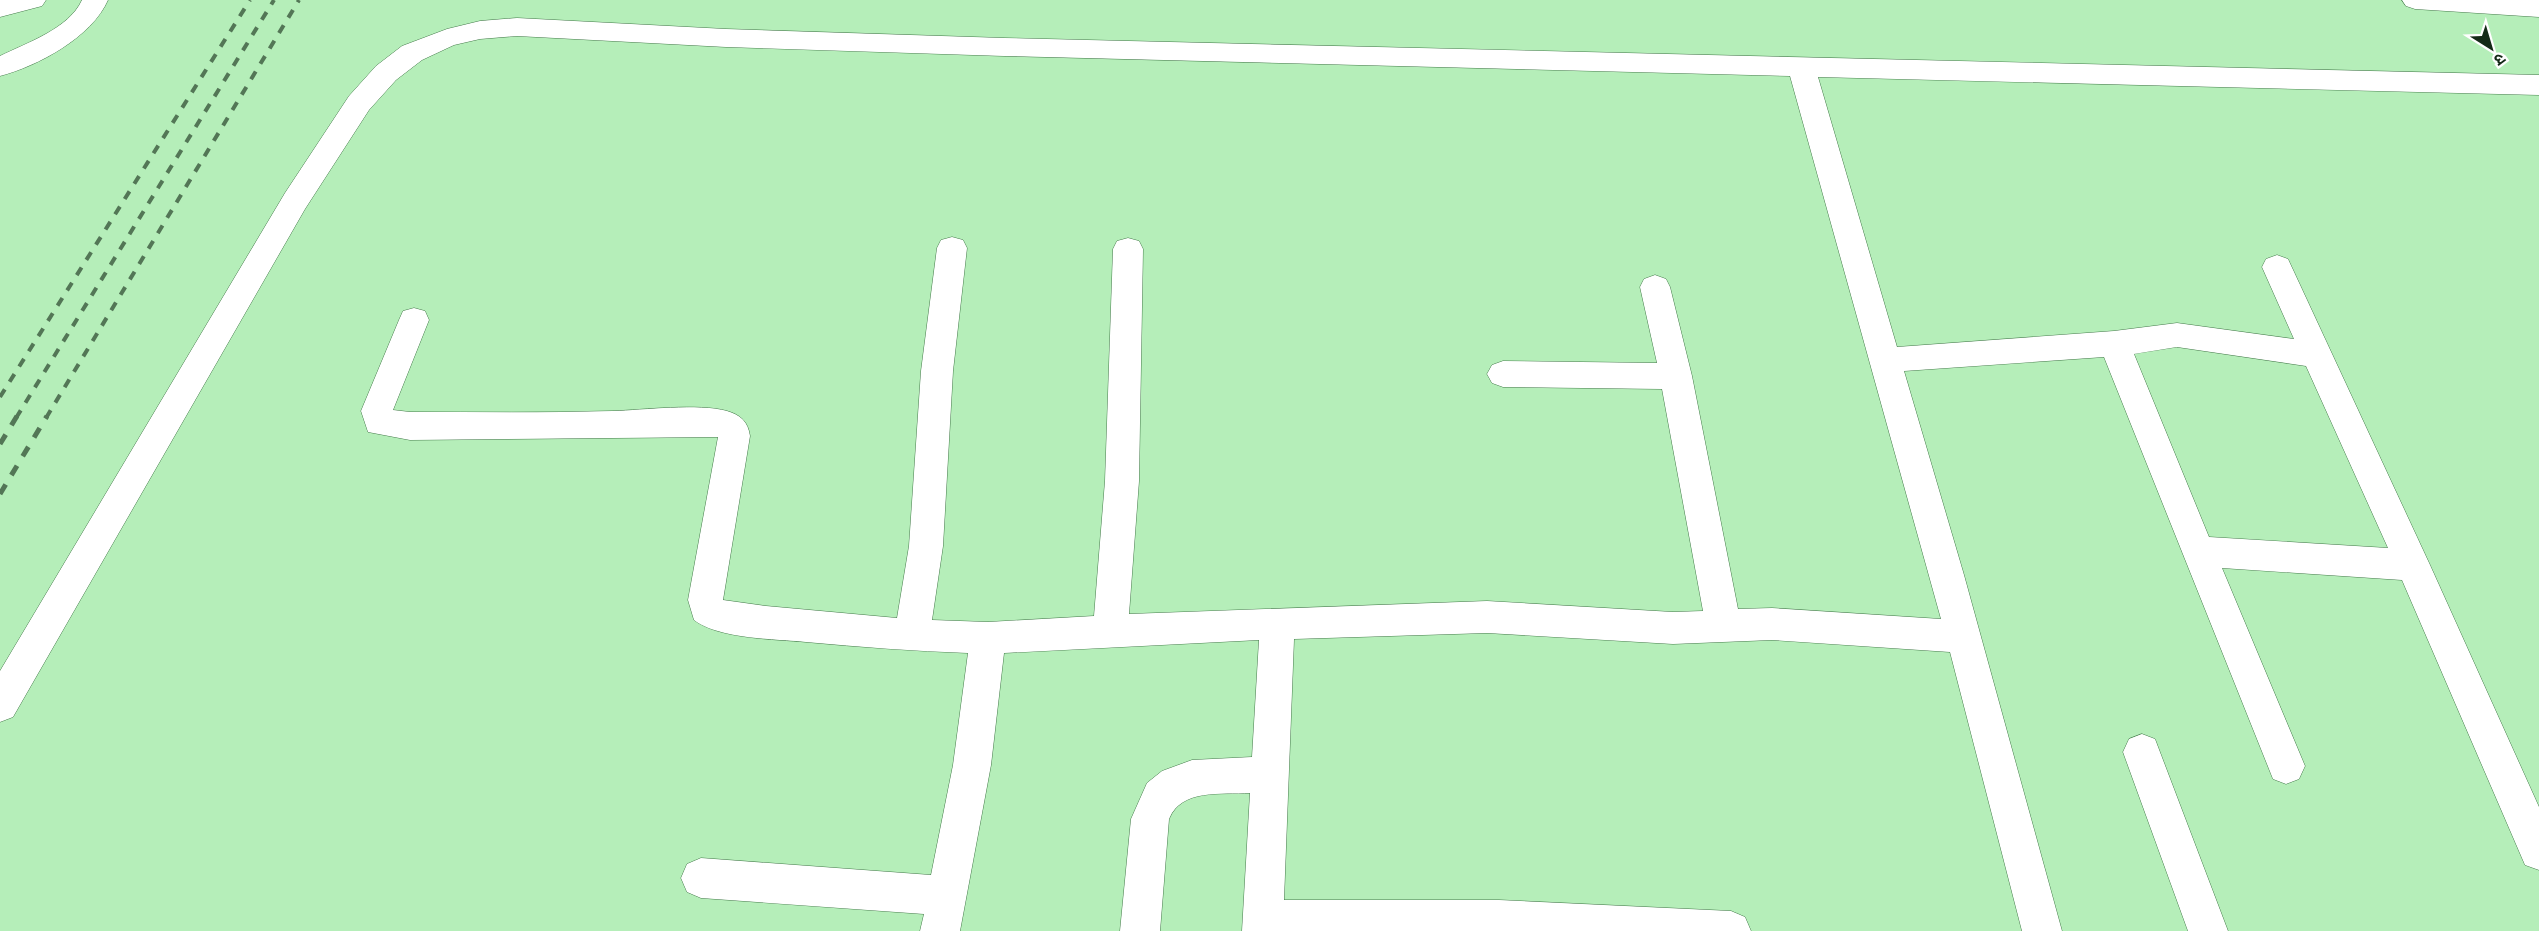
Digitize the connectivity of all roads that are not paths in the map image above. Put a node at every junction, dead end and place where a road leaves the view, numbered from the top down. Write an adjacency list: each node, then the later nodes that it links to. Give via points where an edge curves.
1 (33, 0): 4 (street)
2 (95, 0): 7 (street, via 91,11 74,27)
3 (2415, 0): 5 (street)
4 (0, 8)
5 (2539, 8)
6 (1801, 66): 8 (street); 16 (street); 27 (street, via 993,46 517,27 447,38 412,53 386,73 359,103 289,211)
7 (0, 67)
8 (2539, 85)
9 (952, 248): 24 (street, via 937,371 926,546)
10 (1128, 249): 23 (street, via 1122,481)
11 (2277, 267): 15 (street)
12 (1655, 286): 18 (street)
13 (414, 320): 24 (street, via 377,411 379,422 410,426 725,424 733,429 734,436 706,609 713,614 766,622)
14 (2114, 344): 15 (street, via 2177,335); 16 (street); 19 (street)
15 (2318, 355): 20 (street)
16 (1886, 360): 25 (street)
17 (1503, 374): 18 (street)
18 (1676, 376): 22 (street)
19 (2200, 551): 20 (street); 29 (street)
20 (2413, 565): 31 (street)
21 (1278, 623): 22 (street, via 1487,617 1701,629); 23 (street); 30 (street)
22 (1723, 625): 25 (street, via 1772,624)
23 (1110, 632): 26 (street)
24 (912, 635): 26 (street)
25 (1963, 637): 37 (street)
26 (988, 638): 33 (street, via 972,765)
27 (0, 705)
28 (2142, 752): 38 (street)
29 (2286, 766)
30 (1271, 774): 34 (street); 35 (street, via 1192,778 1174,784 1160,796 1150,819)
31 (2539, 851)
32 (701, 878): 33 (street)
33 (944, 913)
34 (1263, 925): 36 (street, via 1499,920)
35 (1140, 931)
36 (1731, 931)
37 (2042, 931)
38 (2208, 931)

